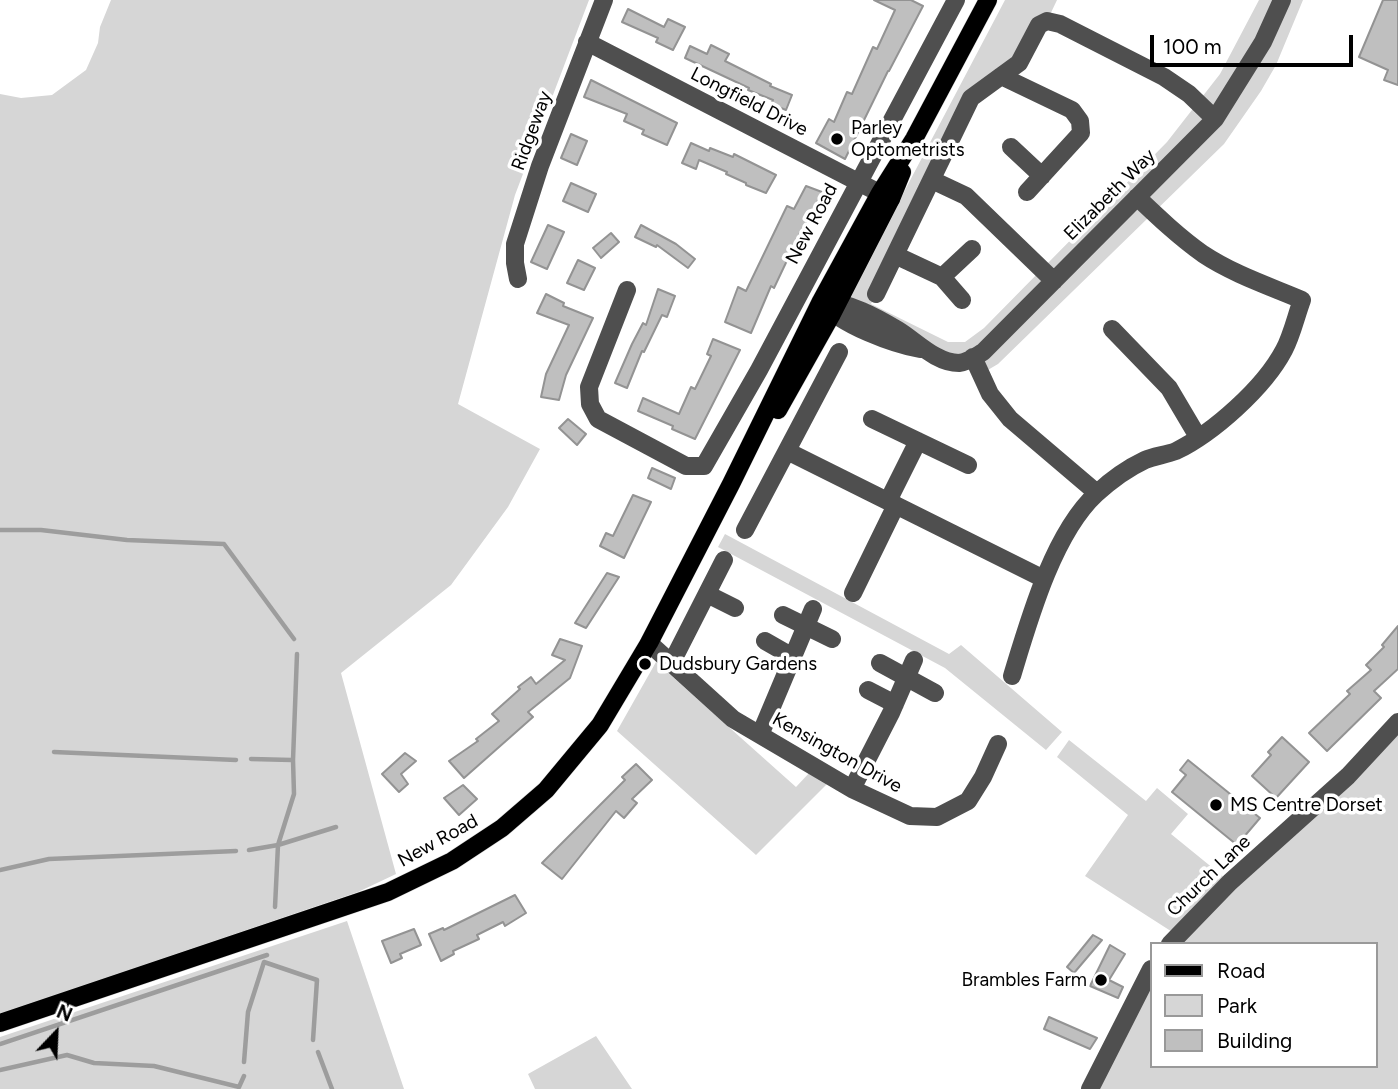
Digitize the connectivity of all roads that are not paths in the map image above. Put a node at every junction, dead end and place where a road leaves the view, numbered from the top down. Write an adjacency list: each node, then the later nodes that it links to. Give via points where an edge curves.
1 (604, 0): 5 (street, Ridgeway)
2 (956, 0): 11 (street, New Road)
3 (988, 0): 13 (main road, New Road)
4 (1282, 0): 7 (street, Elizabeth Way, via 1263,42)
5 (587, 42): 11 (street, Longfield Drive); 18 (street, Ridgeway, via 515,244)
6 (1001, 76): 7 (street, via 1019,63 1039,24 1047,21 1164,77); 9 (street, via 1072,110 1080,121 1081,133); 10 (street, via 971,98)
7 (1215, 119): 14 (street, Elizabeth Way)
8 (1010, 147): 9 (street)
9 (1042, 176): 12 (street)
10 (932, 180): 16 (street); 19 (street, via 966,196)
11 (858, 182): 13 (street, Longfield Drive); 20 (street, New Road, via 704,466 686,466 598,419 590,404 589,387)
12 (1027, 192)
13 (886, 196): 23 (main road, New Road)
14 (1137, 197): 19 (street, Elizabeth Way); 28 (street, via 1204,254 1302,300 1284,350 1258,385 1220,424)
15 (972, 249): 17 (street)
16 (895, 255): 17 (street); 21 (street)
17 (942, 277): 22 (street)
18 (518, 279)
19 (1055, 281): 26 (street, Elizabeth Way)
20 (627, 290)
21 (876, 294)
22 (962, 300)
23 (831, 306): 26 (street, via 898,330 924,349 956,363); 44 (main road, New Road, via 793,387 731,484)
24 (1112, 329): 28 (street, via 1169,388)
25 (839, 352): 30 (street)
26 (973, 358): 32 (street, via 990,394 1010,419)
27 (872, 419): 29 (street)
28 (1198, 437): 32 (street, via 1174,452 1146,460)
29 (918, 441): 31 (street); 33 (street)
30 (787, 451): 33 (street); 34 (street)
31 (968, 465)
32 (1097, 493): 36 (street, via 1080,511)
33 (892, 503): 36 (street); 37 (street)
34 (745, 530)
35 (724, 560): 38 (street)
36 (1044, 579): 50 (street)
37 (853, 593)
38 (707, 594): 39 (street); 48 (street)
39 (735, 607)
40 (783, 615): 41 (street)
41 (810, 618): 42 (street); 45 (street)
42 (832, 639)
43 (765, 641): 45 (street)
44 (649, 642): 48 (street, Kensington Drive); 60 (main road, New Road, via 600,725 546,790 502,828 452,861 388,892)
45 (793, 657): 55 (street)
46 (914, 660): 49 (street)
47 (880, 663): 49 (street)
48 (671, 664): 55 (street, Kensington Drive, via 733,719)
49 (907, 677): 52 (street); 53 (street)
50 (1012, 677)
51 (868, 690): 53 (street)
52 (935, 693)
53 (895, 704): 57 (street)
54 (1398, 722): 58 (street, Church Lane, via 1348,776 1230,882)
55 (760, 735): 57 (street, Kensington Drive)
56 (998, 744): 57 (street, Kensington Drive, via 968,801 937,817 910,816)
57 (852, 789)
58 (1172, 942)
59 (1150, 971): 61 (street)
60 (0, 1023)
61 (1090, 1089)

